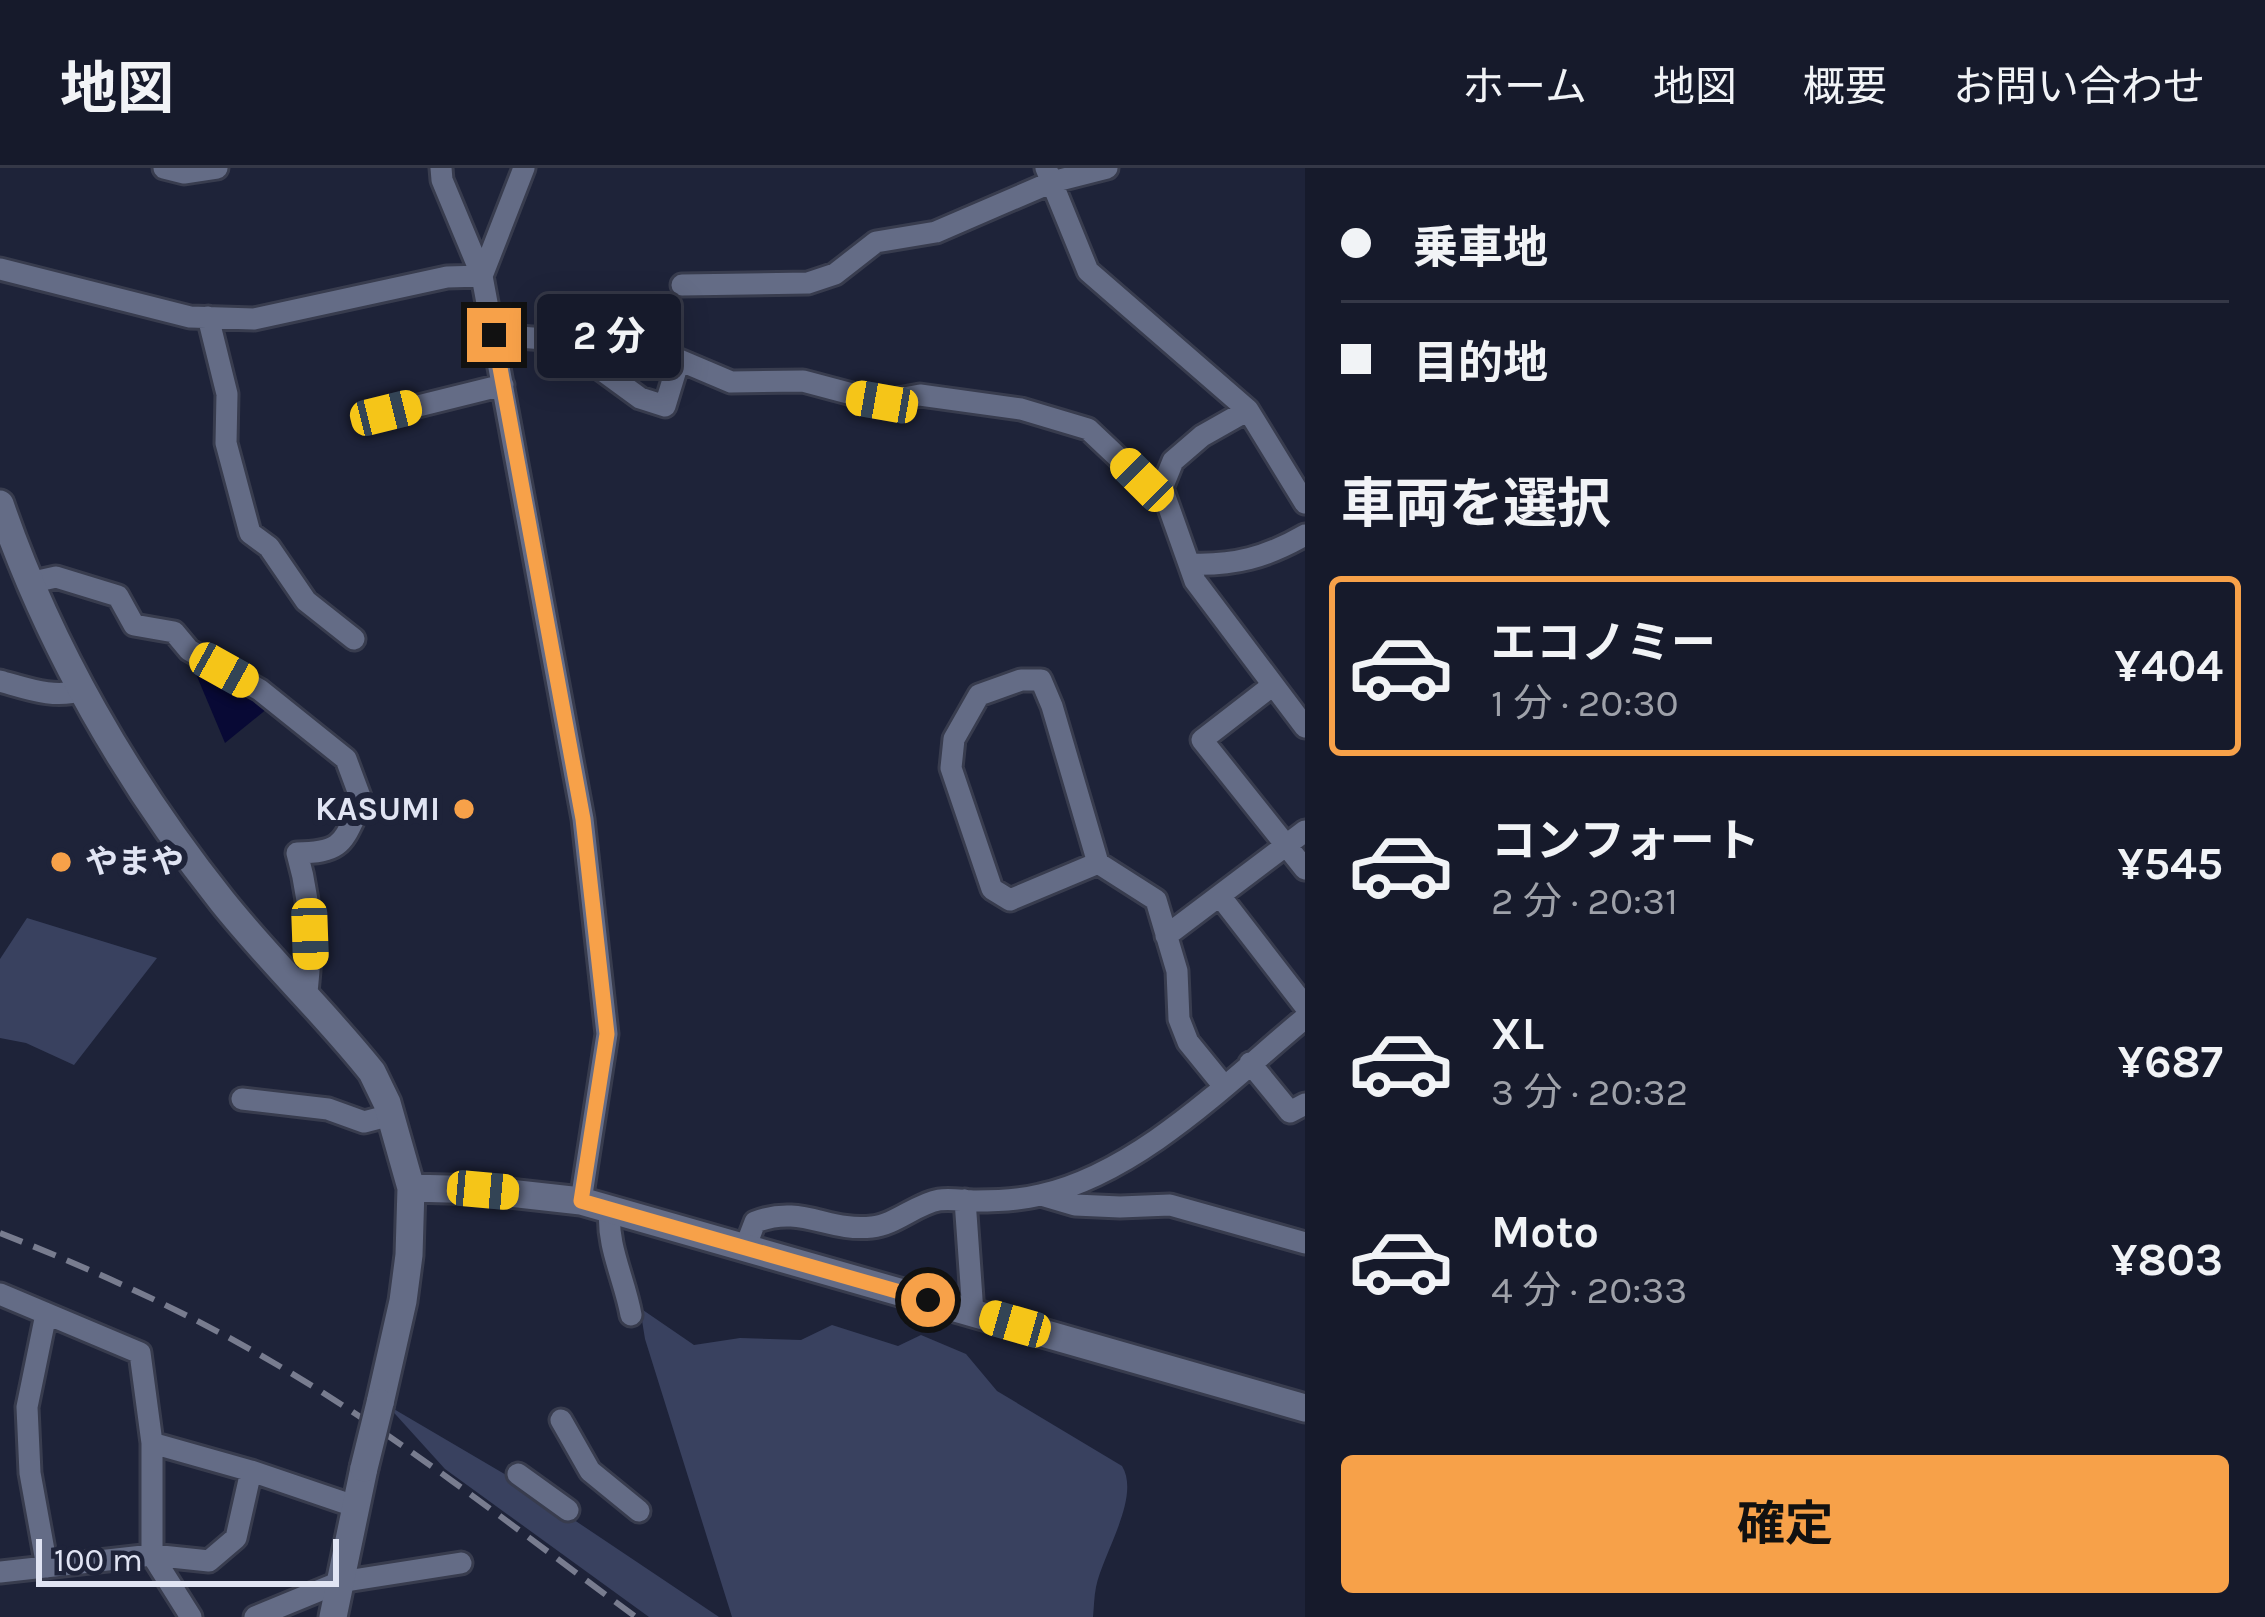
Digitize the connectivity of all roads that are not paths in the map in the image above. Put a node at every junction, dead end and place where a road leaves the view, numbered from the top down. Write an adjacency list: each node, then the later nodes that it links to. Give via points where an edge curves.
1 (164, 168): 2 (street)
2 (217, 168)
3 (441, 168): 8 (street)
4 (524, 168): 8 (street)
5 (1107, 168): 6 (street)
6 (1049, 175): 9 (street, via 936,232 876,242 836,274 808,283); 15 (street, via 1088,271)
7 (0, 269): 10 (street)
8 (482, 276): 10 (street, via 254,319); 11 (street)
9 (682, 285)
10 (208, 317): 23 (street, via 226,394 226,443 250,533 306,601)
11 (494, 335): 12 (street); 14 (street)
12 (561, 340): 13 (street, via 639,343); 13 (street, via 640,398 665,406)
13 (679, 360): 17 (street, via 730,382 803,381 882,402 920,395 1021,409 1088,429 1142,480)
14 (503, 385): 16 (street); 45 (street, via 583,819 607,1034)
15 (1248, 410): 17 (street, via 1174,460); 18 (street)
16 (386, 413)
17 (1162, 488): 21 (street)
18 (1305, 502)
19 (0, 504): 22 (street)
20 (1305, 535): 21 (street, via 1223,566)
21 (1190, 564): 25 (street)
22 (29, 583): 26 (street); 34 (street, via 56,577 118,596 134,626 174,632 346,759 362,802 344,838 326,852 296,853 309,905)
23 (354, 639)
24 (0, 681): 26 (street, via 64,696)
25 (1274, 685): 27 (street); 29 (street, via 1202,740)
26 (83, 690): 34 (street, via 173,836)
27 (1305, 727)
28 (1305, 831): 29 (street)
29 (1286, 845): 31 (street); 32 (street)
30 (1098, 863): 30 (street, via 1010,899 992,889 951,768 954,739 979,695 1041,680); 33 (street, via 1156,900)
31 (1305, 869)
32 (1220, 896): 33 (street); 35 (street)
33 (1166, 937): 38 (street, via 1187,1042)
34 (306, 999): 41 (street, via 372,1072)
35 (1305, 1006)
36 (1305, 1018): 37 (street)
37 (1250, 1063): 38 (street); 40 (street, via 1290,1112)
38 (1223, 1085): 43 (street, via 1156,1142)
39 (242, 1099): 41 (street, via 328,1109 364,1122)
40 (1305, 1104)
41 (391, 1115): 42 (street)
42 (411, 1188): 45 (street); 58 (street, bridge, via 403,1301)
43 (1040, 1195): 44 (street); 47 (street, via 1075,1205 1170,1204)
44 (964, 1200): 48 (street, via 941,1199 875,1228 776,1214 755,1222); 50 (street)
45 (581, 1201): 46 (street)
46 (610, 1210): 48 (street); 52 (street, via 610,1241)
47 (1305, 1243)
48 (746, 1248): 50 (street)
49 (0, 1294): 51 (street)
50 (974, 1313): 53 (street)
51 (46, 1314): 55 (street, via 140,1353); 63 (street, via 27,1407)
52 (631, 1315)
53 (1305, 1408)
54 (561, 1420): 60 (street, via 590,1471)
55 (152, 1443): 56 (street); 61 (street)
56 (251, 1471): 58 (street); 61 (street, via 236,1538 209,1561)
57 (518, 1474): 59 (street)
58 (357, 1507): 65 (street)
59 (568, 1510)
60 (639, 1511)
61 (152, 1555): 63 (street); 66 (street)
62 (461, 1563): 65 (street)
63 (46, 1567): 64 (street)
64 (0, 1572)
65 (340, 1582): 67 (street); 68 (street)
66 (191, 1617)
67 (255, 1617)
68 (333, 1617)

